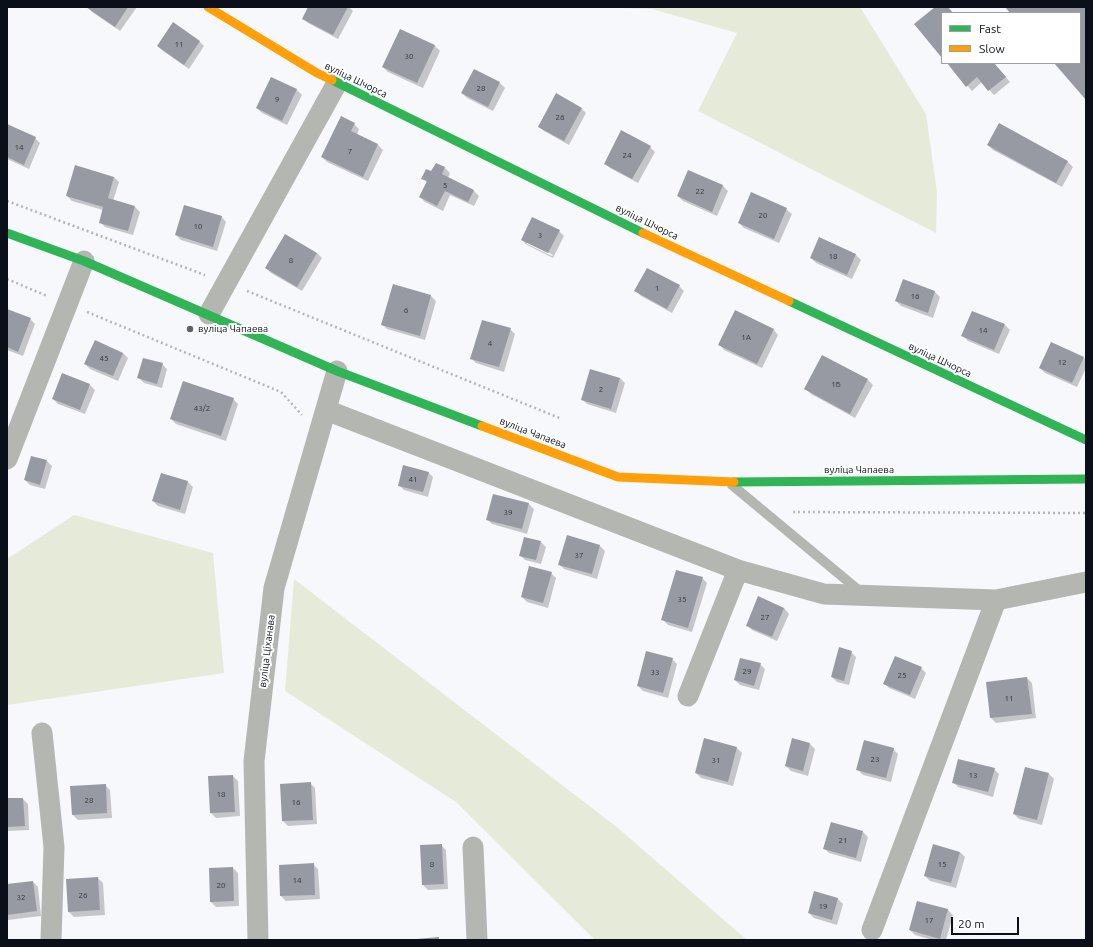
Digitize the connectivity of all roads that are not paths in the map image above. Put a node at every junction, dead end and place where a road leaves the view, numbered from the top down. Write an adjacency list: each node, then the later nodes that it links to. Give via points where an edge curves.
1 (208, 7): 2 (street, вуліца Шчорса)
2 (337, 83): 5 (street); 8 (street, вуліца Шчорса, via 687,254)
3 (7, 234): 4 (street, вуліца Чапаева)
4 (84, 261): 5 (street, вуліца Чапаева); 9 (street)
5 (209, 314): 6 (street, вуліца Чапаева)
6 (337, 371): 7 (street, вуліца Ціханава); 11 (street, вуліца Чапаева, via 618,477)
7 (326, 410): 12 (street); 21 (street, вуліца Ціханава, via 274,588 254,761)
8 (1086, 440)
9 (7, 459)
10 (1086, 479): 11 (street, вуліца Чапаева)
11 (729, 482): 14 (lane)
12 (738, 570): 14 (street, via 824,594); 16 (street)
13 (1086, 582): 15 (street)
14 (865, 596): 15 (street)
15 (996, 600): 19 (street)
16 (688, 696)
17 (42, 733): 20 (street, via 54,847)
18 (473, 846): 22 (street)
19 (872, 930)
20 (51, 940)
21 (258, 940)
22 (477, 940)

